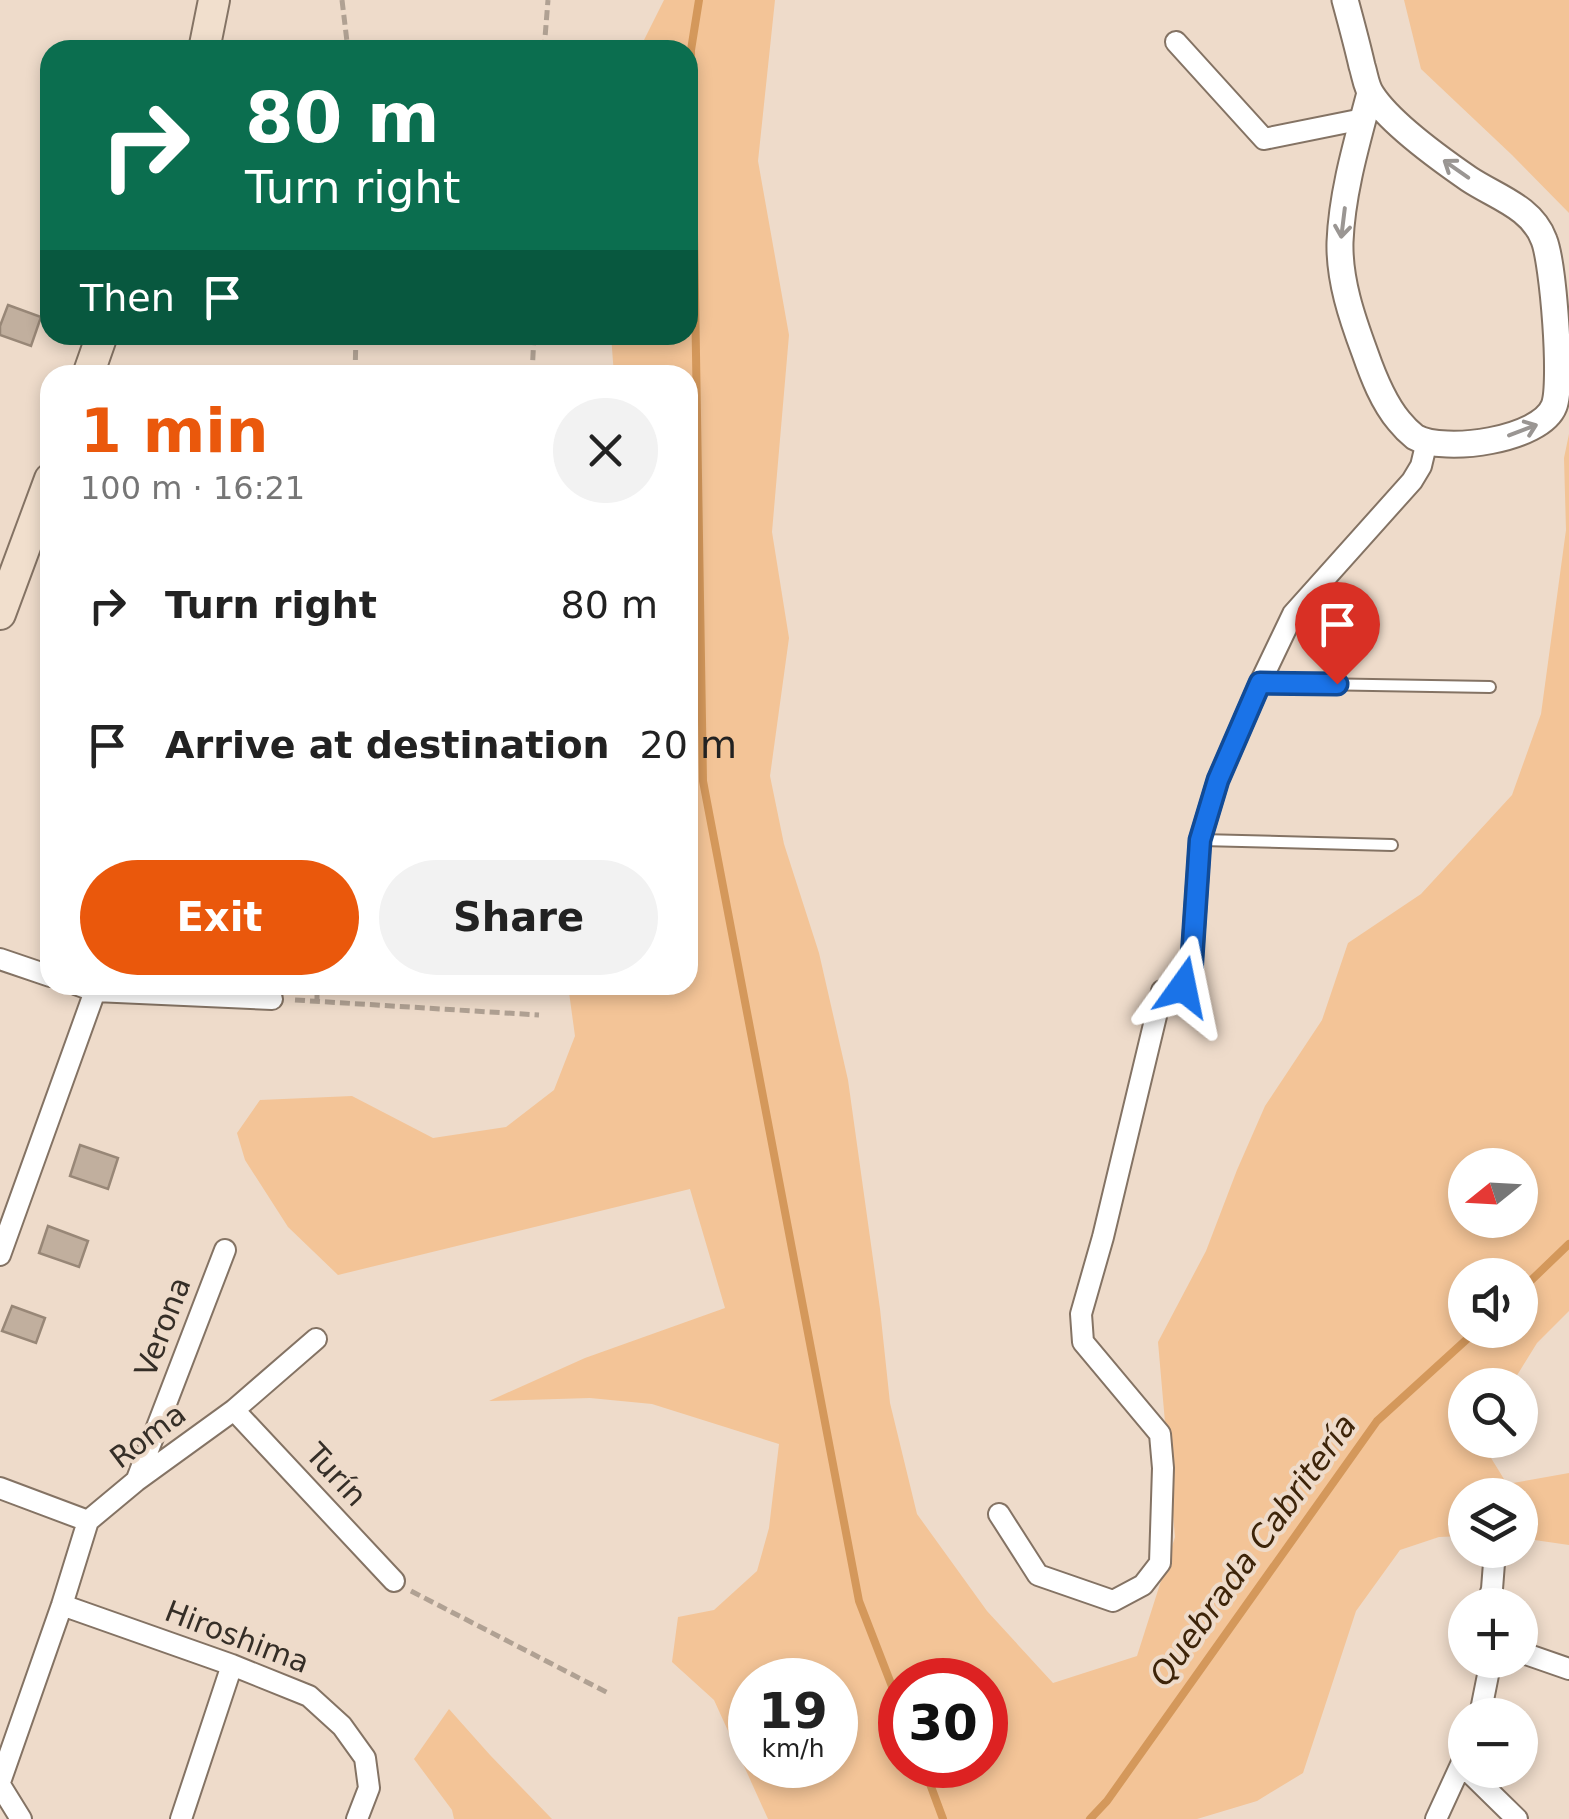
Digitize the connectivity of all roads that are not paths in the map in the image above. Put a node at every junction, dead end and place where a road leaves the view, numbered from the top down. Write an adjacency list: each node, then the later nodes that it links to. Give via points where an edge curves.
1 (214, 0): 3 (main road)
2 (1344, 0): 5 (street)
3 (206, 40)
4 (1176, 42): 6 (street, via 1264,139)
5 (1370, 93): 6 (street); 7 (street, one-way to 5, via 1501,438 1546,420 1558,382 1550,259 1530,217 1449,166)
6 (1363, 119): 7 (street, one-way to 7, via 1340,243 1344,282 1387,403 1414,436)
7 (1427, 441): 10 (street, via 1412,482 1293,614)
8 (40, 506): 9 (main road)
9 (0, 614)
10 (1260, 683): 11 (lane); 12 (street)
11 (1490, 686)
12 (1200, 840): 13 (lane); 25 (street, via 1191,973 1183,987 1162,990 1081,1314 1083,1342 1160,1434 1160,1563 1143,1585 1113,1601 1038,1575)
13 (1392, 845)
14 (0, 959): 15 (street)
15 (40, 973)
16 (84, 995): 20 (street)
17 (204, 995): 18 (street)
18 (272, 999)
19 (225, 1250): 23 (street, Verona)
20 (0, 1255)
21 (316, 1340): 22 (street, Roma)
22 (234, 1410): 23 (street, Roma); 27 (street, Turín)
23 (136, 1481): 26 (street, Roma)
24 (0, 1488): 26 (street)
25 (999, 1514)
26 (88, 1521): 28 (street)
27 (394, 1582)
28 (62, 1605): 30 (street, Hiroshima); 32 (street)
29 (1538, 1659): 31 (street)
30 (232, 1664): 36 (street); 37 (street, Hiroshima, via 309,1696 342,1726 365,1758 369,1788)
31 (1569, 1670)
32 (0, 1783): 35 (street)
33 (1452, 1788): 38 (street)
34 (1488, 1788): 39 (street)
35 (20, 1819)
36 (181, 1819)
37 (357, 1819)
38 (1436, 1819)
39 (1517, 1819)

